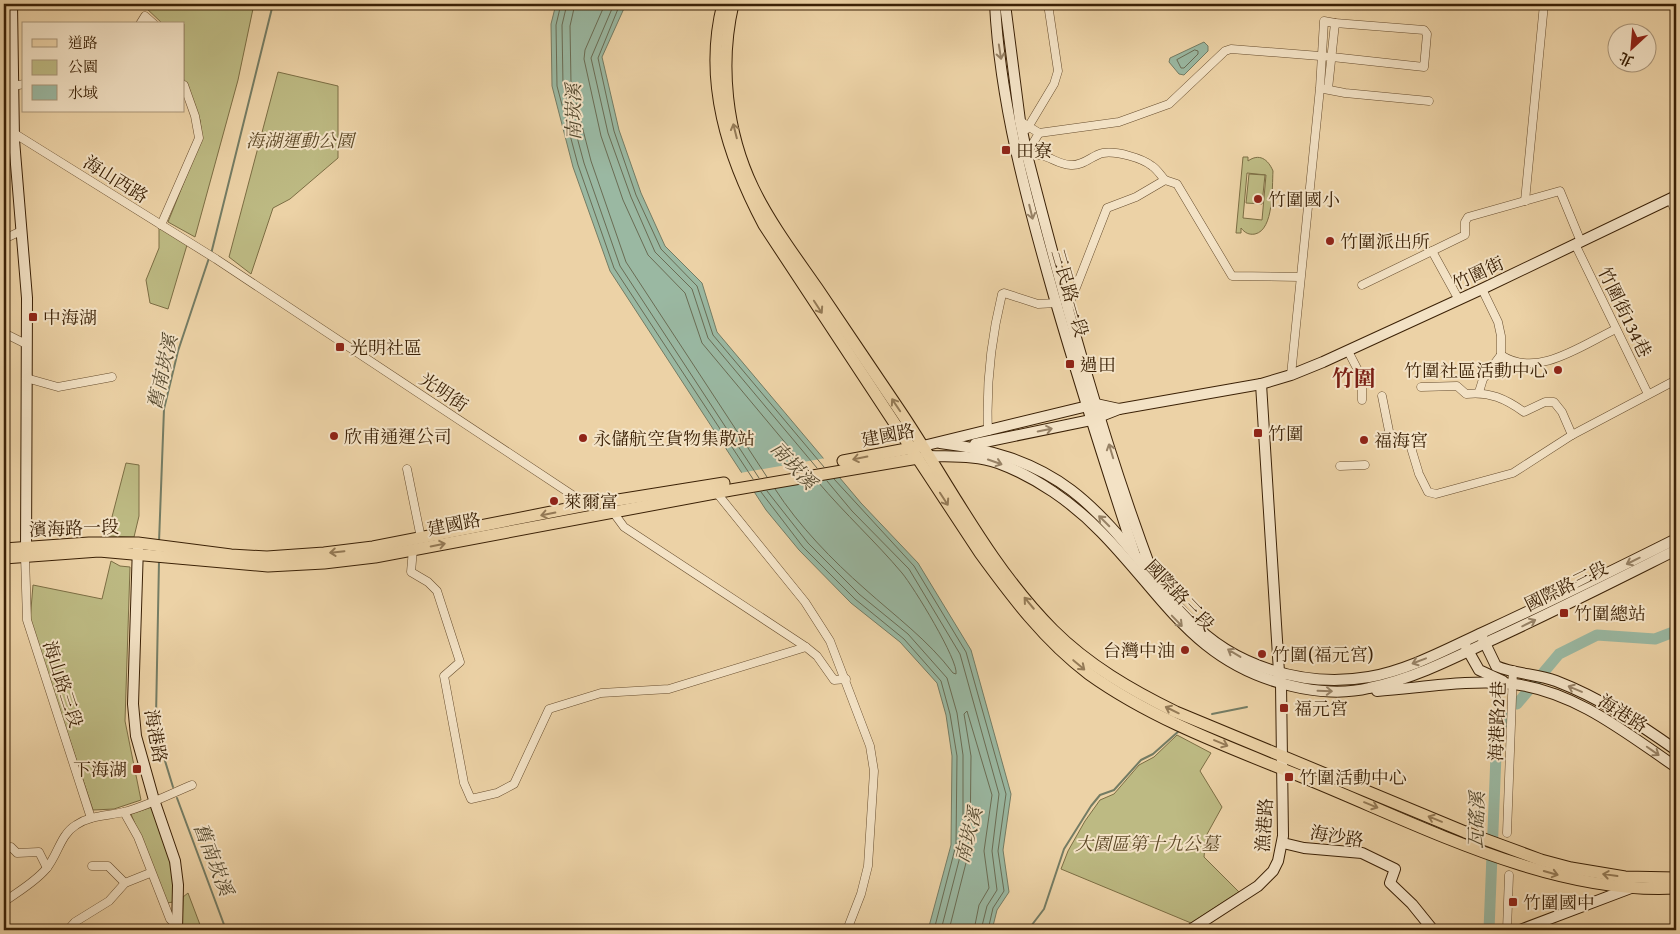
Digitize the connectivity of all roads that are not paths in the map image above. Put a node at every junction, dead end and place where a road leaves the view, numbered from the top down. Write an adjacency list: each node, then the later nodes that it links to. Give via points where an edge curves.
1 (12, 4): 14 (street)
2 (723, 4): 61 (main road, one-way to 61, via 716,78 727,140 746,190 764,225)
3 (733, 4): 61 (main road, one-way to 3, via 753,187 728,103 726,60)
4 (995, 4): 22 (street, 三民路一段, one-way to 22, via 996,28)
5 (1005, 4): 19 (street, 三民路一段)
6 (1048, 4): 19 (street, via 1058,71 1054,84)
7 (1544, 4): 25 (street)
8 (141, 22): 9 (street, via 145,16)
9 (152, 22)
10 (1335, 22): 11 (street, via 1324,21); 12 (street); 12 (street, via 1424,30 1427,34 1424,67)
11 (1320, 56): 12 (street); 16 (street); 20 (street, via 1231,48 1169,104 1119,122)
12 (1332, 57): 16 (street)
13 (22, 84): 14 (street)
14 (13, 86): 21 (street)
15 (185, 88): 27 (street, via 199,138)
16 (1324, 89): 17 (street); 32 (street)
17 (1429, 100)
18 (4, 127): 21 (street, 海山西路)
19 (1024, 128): 20 (street); 22 (street, 三民路一段)
20 (1039, 133): 22 (street)
21 (14, 134): 27 (street, 海山西路); 28 (street)
22 (1022, 156): 23 (street, via 1040,153 1072,165 1083,164 1103,153 1124,155 1152,165); 37 (street, 三民路一段, one-way to 37); 38 (street, 三民路一段)
23 (1165, 180): 32 (street, via 1177,184 1232,276); 38 (street, via 1136,197 1107,208)
24 (1673, 197): 26 (street); 30 (street, 竹圍街)
25 (1525, 201): 30 (street, 竹圍街134巷, via 1560,190); 31 (street, via 1468,217 1464,235)
26 (1676, 213)
27 (161, 225): 35 (street, 海山西路)
28 (21, 231): 29 (street); 41 (street, via 27,298)
29 (4, 238)
30 (1578, 243): 34 (street, 竹圍街); 39 (street, 竹圍街134巷)
31 (1432, 251): 33 (street); 36 (street)
32 (1300, 277): 44 (street)
33 (1362, 285)
34 (1482, 289): 36 (street, 竹圍街); 43 (street, via 1498,322 1502,336)
35 (271, 296): 67 (street, 光明街)
36 (1459, 300): 42 (street, 竹圍街)
37 (1056, 303): 54 (street, 三民路一段); 57 (street, via 1038,304 1002,294 994,328 986,396)
38 (1068, 308): 54 (street, 三民路一段)
39 (1616, 329): 43 (street, via 1540,364 1511,362); 51 (street, 竹圍街134巷)
40 (4, 333): 41 (street)
41 (26, 344): 46 (street)
42 (1348, 351): 44 (street, 竹圍街); 53 (street, via 1362,378)
43 (1501, 355): 50 (street, via 1483,379)
44 (1291, 375): 48 (street, 竹圍街)
45 (112, 377): 46 (street, via 58,387)
46 (26, 378): 76 (street)
47 (1676, 380): 51 (street)
48 (1261, 384): 55 (street, 竹圍街); 86 (street)
49 (1421, 387): 50 (street, via 1457,386 1466,394)
50 (1479, 392): 58 (street, via 1508,401 1524,412 1545,402 1554,402)
51 (1648, 394): 58 (street)
52 (1382, 396): 58 (street, via 1391,441 1409,441 1428,492 1436,494 1513,473)
53 (1362, 400)
54 (1091, 405): 55 (street); 56 (street, 三民路一段); 57 (street)
55 (1119, 409): 56 (street)
56 (1096, 419): 60 (street, one-way to 56); 79 (street, 三民路一段); 80 (street, 三民路一段, one-way to 56, via 1134,525)
57 (988, 431): 59 (street)
58 (1572, 435)
59 (940, 443): 60 (street, 國際路三段); 61 (street, 建國路)
60 (968, 446): 61 (street); 79 (street, 國際路三段, one-way to 60, via 1084,502 1058,481 1016,459)
61 (920, 452): 65 (main road, 建國路); 80 (street, 國際路三段, one-way to 80, via 986,459 1035,481 1088,520); 91 (main road, one-way to 61, via 1152,700 1107,674 1070,645 1009,578); 93 (main road, one-way to 93, via 980,553 1036,626 1064,653 1126,698 1171,721)
62 (1365, 465): 63 (street)
63 (1340, 466)
64 (407, 470): 70 (street)
65 (728, 486): 66 (main road, 建國路); 67 (main road, 建國路)
66 (716, 492): 68 (main road, 建國路); 87 (street, via 804,602 830,641)
67 (587, 505): 69 (street, 光明街); 70 (main road, 建國路, one-way to 70)
68 (613, 512): 69 (main road, 建國路); 83 (street, via 624,527)
69 (601, 514): 74 (main road, 建國路, one-way to 69)
70 (421, 538): 77 (main road, 建國路, one-way to 77, via 350,551 267,557)
71 (1676, 539): 81 (street, 國際路三段, one-way to 81)
72 (4, 549): 76 (main road, 濱海路一段)
73 (141, 549): 76 (main road, 濱海路一段, via 89,543); 77 (main road, 濱海路一段); 95 (street, 海港路, via 133,704 136,736)
74 (413, 549): 77 (main road, 建國路, via 299,565 250,565); 83 (street, via 410,572 437,591 460,662 444,676 464,783 471,799 498,793 514,784 550,709 601,693 669,689)
75 (1676, 550): 82 (street, 國際路三段, one-way to 75)
76 (26, 552): 78 (main road, 濱海路一段); 97 (street, 海山路三段, via 26,620)
77 (179, 554)
78 (4, 558)
79 (1136, 558): 80 (street, 國際路三段)
80 (1150, 582): 86 (street, 國際路三段, via 1203,632)
81 (1480, 634): 82 (street); 84 (street, 國際路三段)
82 (1485, 644): 84 (street, 國際路三段); 85 (street, via 1493,662)
83 (806, 646): 87 (street, via 834,680)
84 (1466, 646): 86 (street, 國際路三段, one-way to 86, via 1370,677); 88 (street, via 1483,673); 89 (street, 國際路三段, via 1409,677)
85 (1513, 670): 88 (street, 海港路2巷); 90 (street, 海港路, one-way to 85, via 1610,706 1552,680)
86 (1280, 678): 89 (street, 國際路三段, one-way to 89, via 1319,690); 91 (street, 漁港路)
87 (846, 679): 113 (street, via 870,746 874,770 868,866)
88 (1517, 685): 89 (street); 92 (street, 海港路, one-way to 92, via 1550,693 1606,719); 98 (street, 海港路2巷)
89 (1368, 689)
90 (1676, 750)
91 (1282, 756): 93 (street, 漁港路); 100 (main road, one-way to 91)
92 (1676, 766)
93 (1283, 768): 99 (street, 漁港路); 100 (main road, one-way to 100)
94 (192, 785): 95 (street)
95 (154, 800): 96 (street); 111 (street, 海港路, via 175,861)
96 (124, 812): 97 (street); 104 (street, via 138,838)
97 (91, 818): 103 (street, via 65,834)
98 (1508, 833)
99 (1283, 843): 114 (street, 漁港路, via 1278,861 1262,882); 115 (street, 海沙路, via 1362,853 1395,869 1390,883)
100 (1480, 843): 108 (main road, via 1569,878)
101 (4, 850): 103 (street, via 11,847 17,853 39,852)
102 (92, 866): 107 (street, via 108,866)
103 (47, 868): 110 (street)
104 (150, 873): 107 (street); 111 (street, via 170,919)
105 (1509, 874): 116 (street)
106 (1676, 878): 108 (main road)
107 (125, 883): 112 (street, via 110,901 75,922)
108 (1634, 883): 109 (main road); 117 (street)
109 (1676, 888)
110 (4, 902)
111 (178, 929)
112 (68, 930)
113 (847, 930)
114 (1190, 930)
115 (1433, 930)
116 (1507, 930)
117 (1520, 930)

